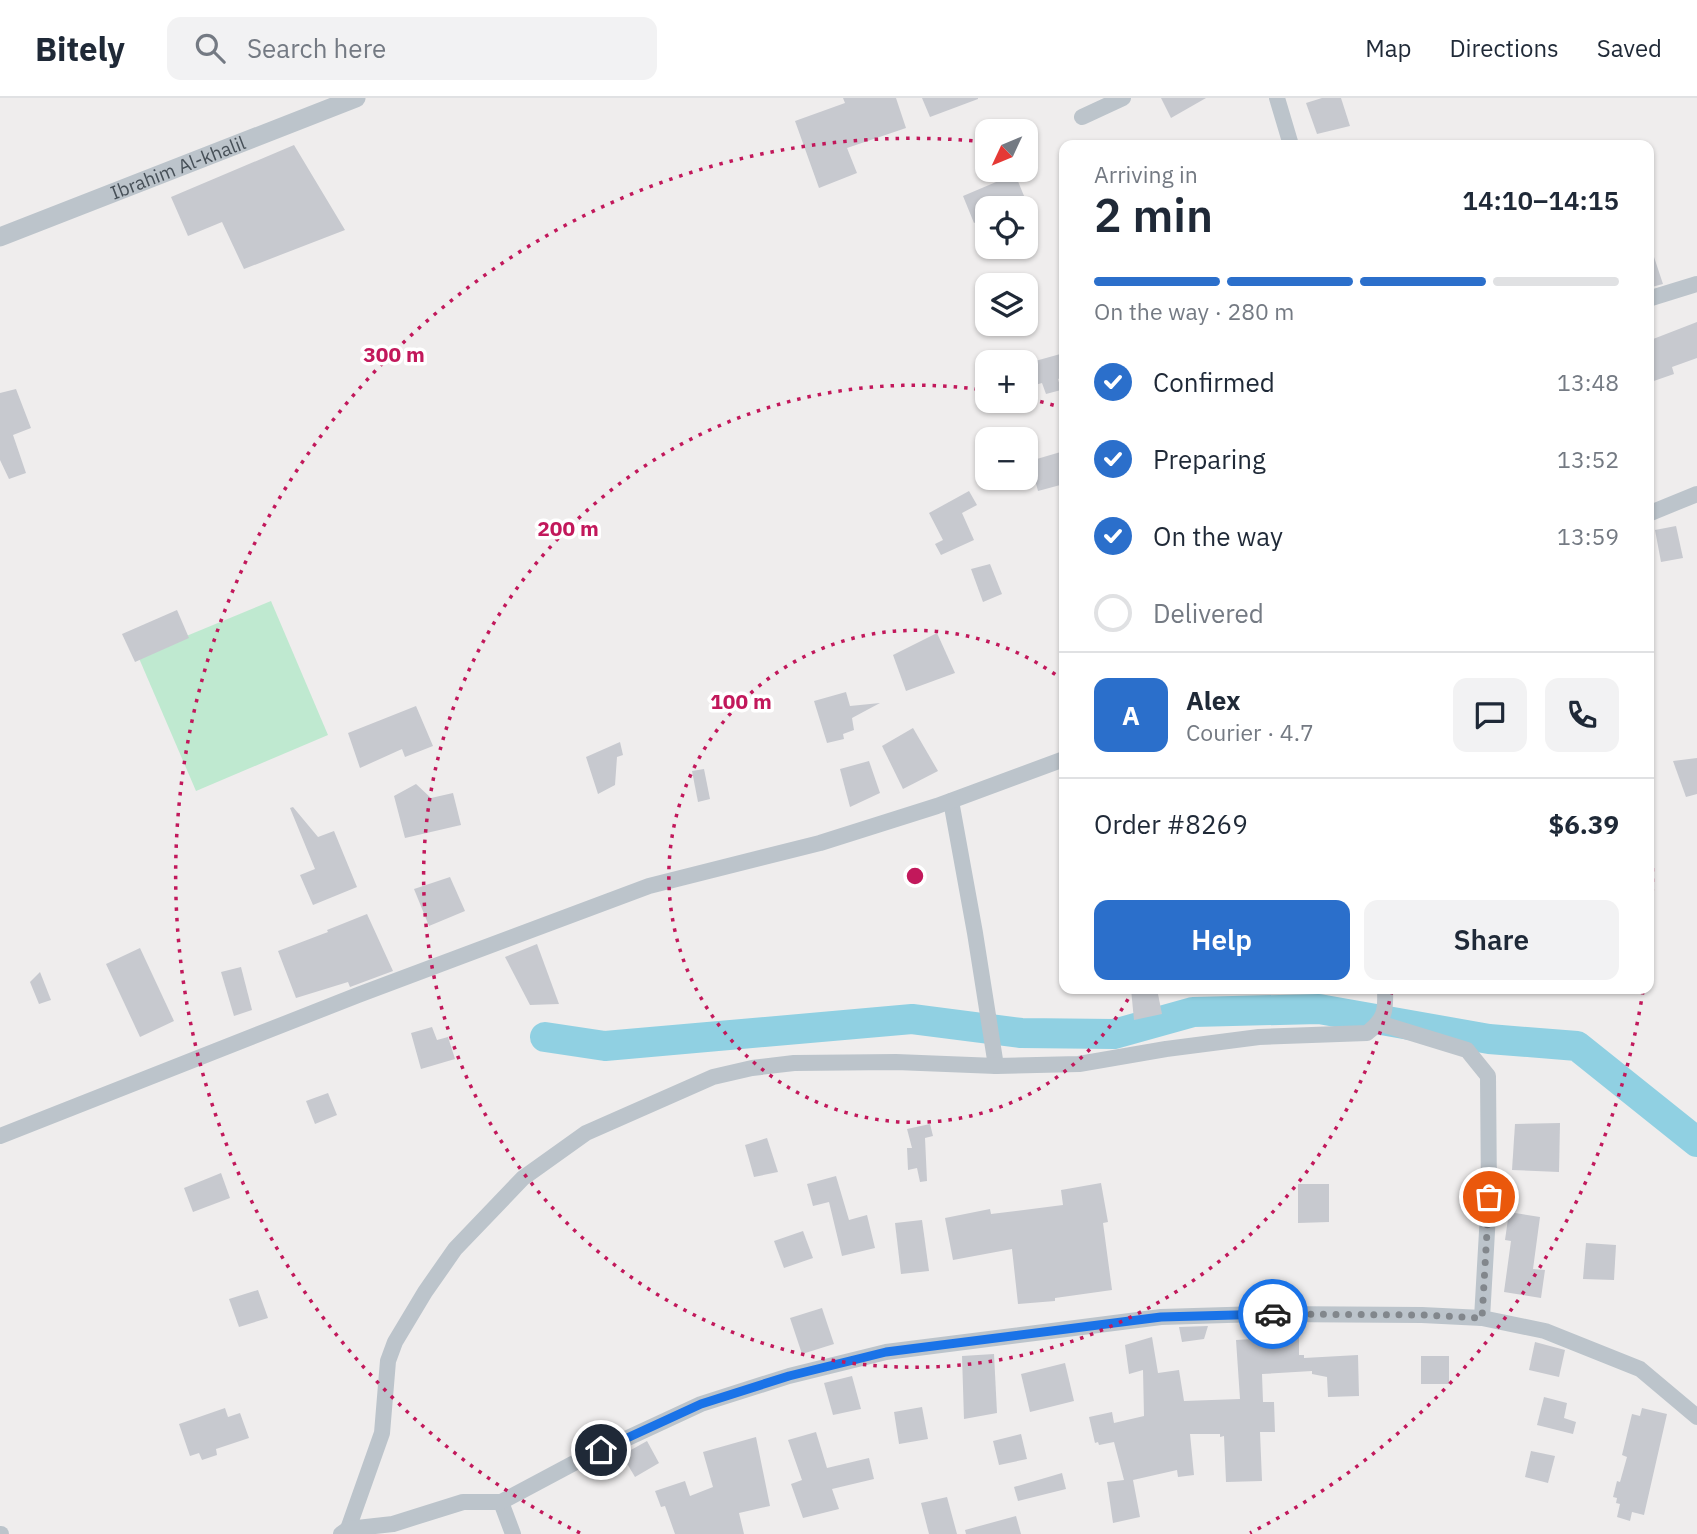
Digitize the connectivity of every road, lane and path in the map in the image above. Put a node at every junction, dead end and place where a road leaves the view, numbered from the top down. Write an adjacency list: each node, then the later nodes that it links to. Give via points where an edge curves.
1 (356, 98): 6 (street, Ibrahim Al-khalil)
2 (1123, 98): 4 (street)
3 (1278, 98): 5 (street)
4 (1082, 117)
5 (1290, 140)
6 (0, 237)
7 (1697, 284): 8 (street)
8 (1654, 297)
9 (1697, 494): 10 (street)
10 (1654, 512)
11 (1059, 761): 12 (street)
12 (951, 801): 15 (street); 16 (street, via 820,843 649,886)
13 (1385, 994): 14 (street, via 1386,1008)
14 (1379, 1023): 15 (street, via 1367,1033 1259,1037 1079,1064); 17 (street, via 1467,1050 1488,1076 1489,1197)
15 (996, 1066): 20 (street, via 794,1063 713,1077 586,1133 523,1178 455,1249 396,1342 388,1361 382,1433)
16 (0, 1136)
17 (1482, 1318): 18 (street, via 1545,1331 1640,1369); 19 (street, via 1161,1317 886,1352 701,1404)
18 (1697, 1417)
19 (501, 1502): 20 (street, via 463,1502 393,1524); 21 (street)
20 (344, 1532)
21 (513, 1534)

